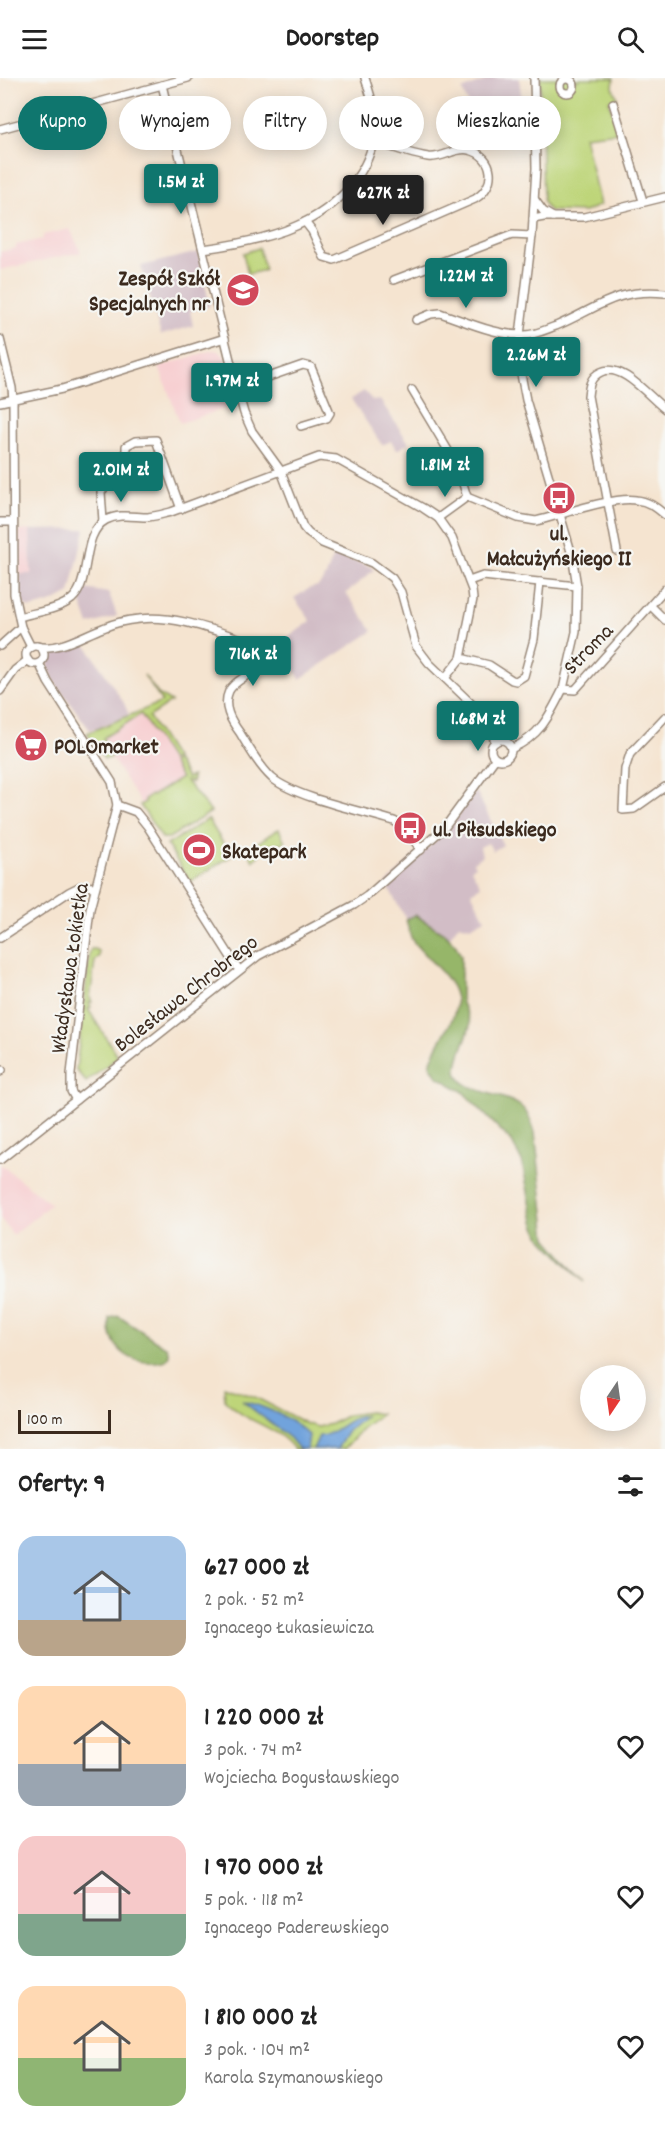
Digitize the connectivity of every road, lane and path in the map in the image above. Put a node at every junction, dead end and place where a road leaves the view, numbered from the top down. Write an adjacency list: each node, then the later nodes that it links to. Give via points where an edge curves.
1 (188, 78): 4 (street)
2 (365, 78): 5 (street)
3 (534, 78): 11 (street)
4 (162, 85): 7 (street); 17 (street)
5 (370, 96)
6 (613, 103): 12 (street)
7 (0, 129)
8 (371, 150): 15 (street, via 352,186)
9 (406, 150): 15 (street, via 431,157 456,150 472,151 488,162 490,181 475,199 334,260 324,257)
10 (665, 197): 12 (street)
11 (534, 199): 13 (street, via 543,211); 14 (street)
12 (643, 201): 13 (street, via 584,217)
13 (555, 217): 14 (street)
14 (533, 219): 16 (street)
15 (305, 222): 17 (street)
16 (532, 236): 18 (street, via 512,235); 21 (street)
17 (203, 249): 22 (street)
18 (394, 280)
19 (665, 293): 21 (street, via 626,293 547,329)
20 (416, 320): 21 (street, via 440,314)
21 (520, 335): 34 (street, via 523,388)
22 (225, 338): 24 (street); 26 (street, via 62,389)
23 (0, 339): 26 (street)
24 (237, 388): 29 (street, via 303,365 311,366 330,413 327,418); 30 (street, via 252,431)
25 (412, 390): 31 (street, via 458,467)
26 (13, 400): 27 (street); 39 (street)
27 (0, 402)
28 (665, 409): 32 (street, via 620,372 604,370 591,381 588,396)
29 (301, 426)
30 (281, 471): 33 (street); 36 (street, via 319,457 336,459); 56 (street, via 308,533 322,543 380,567 392,578 401,592 416,646)
31 (467, 497): 34 (street, via 525,520); 36 (street)
32 (608, 502): 34 (street); 35 (street, via 643,501); 40 (street)
33 (181, 509): 37 (street); 37 (street, via 156,440 135,441 126,447 126,477 119,484 108,484 101,492)
34 (561, 515): 43 (street)
35 (665, 515)
36 (438, 518): 41 (street, via 452,538)
37 (103, 521): 46 (street, via 93,537 75,597 59,607)
38 (0, 522): 39 (street)
39 (14, 522): 46 (street, via 14,594)
40 (617, 551)
41 (469, 581): 42 (street, via 483,576); 53 (street, via 472,606)
42 (540, 582): 43 (street); 53 (street, via 534,639 521,679 512,680 489,665)
43 (577, 586): 57 (street, via 576,632)
44 (665, 589): 45 (street, Stroma)
45 (651, 606): 47 (street); 57 (street, Stroma, via 574,690)
46 (19, 617): 48 (street)
47 (665, 620)
48 (21, 627): 50 (street); 51 (street)
49 (63, 644): 51 (street); 52 (street); 65 (street, via 121,622 148,618 177,621 257,644 253,670 233,685 226,703 234,725 262,767 286,788 394,821 405,828)
50 (0, 646)
51 (34, 646): 52 (street); 54 (street, via 26,654)
52 (44, 653): 55 (street)
53 (461, 658): 56 (street)
54 (28, 660): 55 (street); 58 (street)
55 (39, 663): 64 (street, via 112,782)
56 (445, 678): 60 (street, via 478,710)
57 (563, 689): 61 (street, Stroma, via 548,720 527,742)
58 (0, 690)
59 (665, 717): 63 (street, via 630,754 622,810 634,809)
60 (496, 742): 61 (street, via 503,741); 62 (street, via 491,750)
61 (511, 749): 62 (street, via 508,758)
62 (495, 759): 65 (street, Bolesława Chrobrego, via 454,816)
63 (665, 787)
64 (117, 805): 66 (street, Władysława Łokietka); 68 (street, via 136,812 148,827)
65 (421, 850): 68 (street, Bolesława Chrobrego, via 354,905 265,951)
66 (95, 887): 67 (street, via 81,886 69,892); 69 (street, Władysława Łokietka, via 71,1074 71,1091)
67 (0, 938)
68 (239, 970): 69 (street, Bolesława Chrobrego)
69 (76, 1100): 70 (street, Bolesława Chrobrego)
70 (0, 1160)

